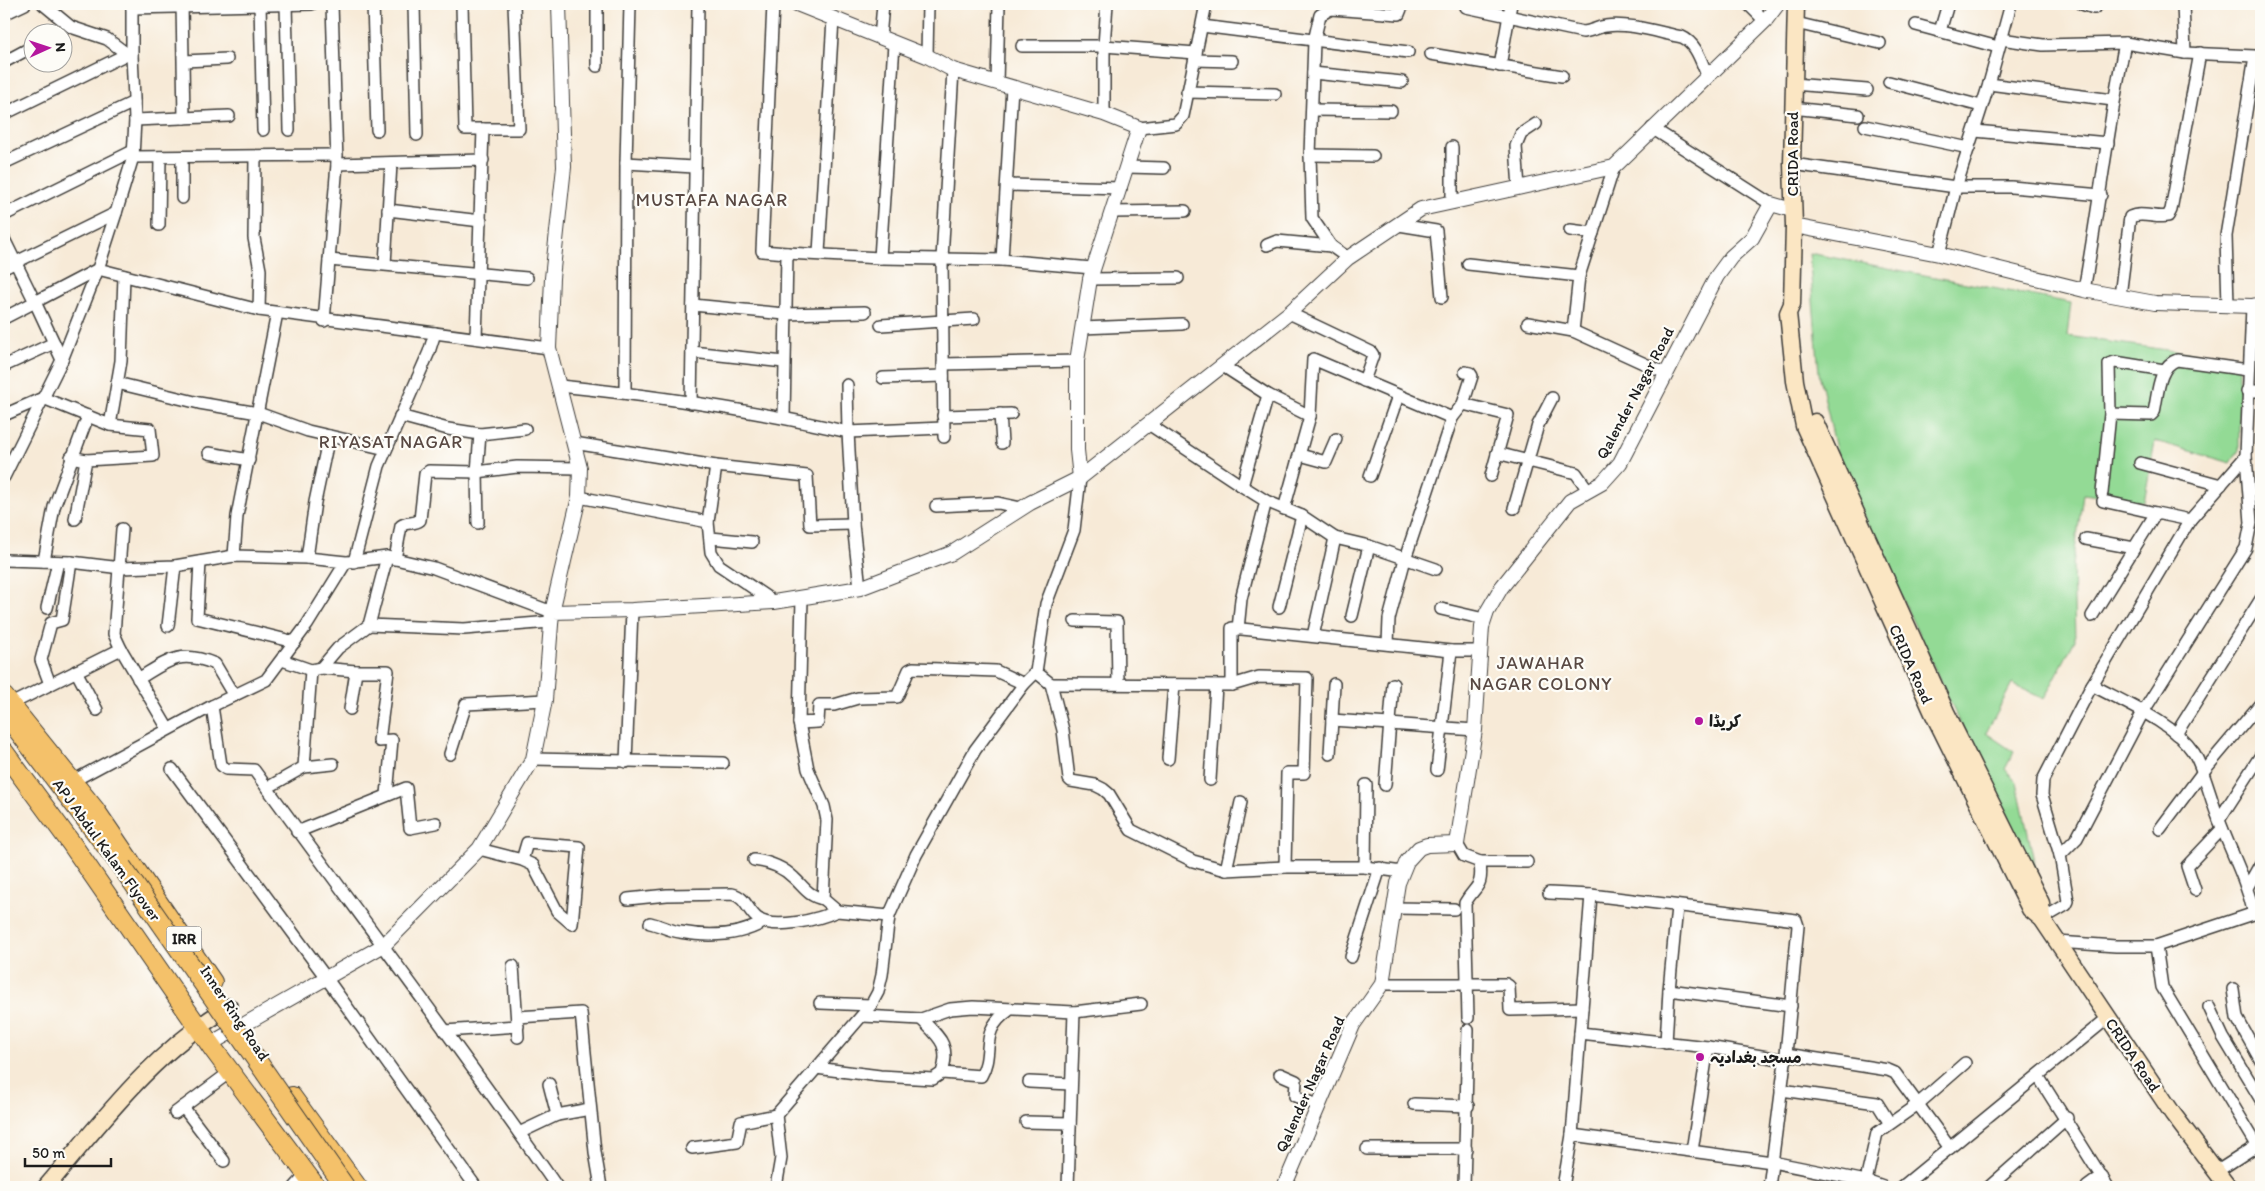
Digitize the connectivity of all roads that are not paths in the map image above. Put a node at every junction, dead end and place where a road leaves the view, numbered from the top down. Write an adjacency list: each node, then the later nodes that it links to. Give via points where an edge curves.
1 (25, 4): 35 (street)
2 (43, 4): 38 (street)
3 (260, 4): 4 (street); 31 (street); 96 (street)
4 (286, 4): 5 (street); 97 (street)
5 (312, 4)
6 (332, 4): 110 (street)
7 (373, 4): 98 (street)
8 (414, 4): 100 (street)
9 (462, 4): 95 (street, via 465,129)
10 (514, 4): 95 (street, via 519,129)
11 (559, 4): 185 (street, via 564,168 552,278)
12 (597, 4): 64 (street)
13 (630, 4): 113 (street)
14 (698, 4): 116 (street)
15 (773, 4): 142 (street, via 762,252)
16 (797, 4): 36 (street)
17 (883, 4): 44 (street)
18 (928, 4): 58 (street)
19 (999, 4): 72 (street)
20 (1107, 4): 51 (street)
21 (1206, 4): 41 (street)
22 (1403, 4): 45 (street, via 1401,14 1327,9 1320,15)
23 (1748, 4): 37 (street)
24 (1778, 4): 37 (street)
25 (1796, 4): 39 (main road, CRIDA Road)
26 (1948, 4): 43 (street)
27 (2011, 4): 47 (street)
28 (2082, 4): 29 (street, via 2094,8)
29 (2098, 4)
30 (2183, 4): 54 (street)
31 (182, 5): 32 (street); 61 (street)
32 (132, 6): 57 (street)
33 (1466, 7): 34 (street)
34 (1510, 9): 65 (street); 68 (street, via 1584,32 1619,26 1682,37 1694,46)
35 (4, 14)
36 (833, 19): 44 (street); 143 (street)
37 (1765, 21): 68 (street)
38 (59, 22)
39 (1796, 24): 46 (street); 73 (main road, CRIDA Road)
40 (1916, 25): 43 (street)
41 (1202, 26): 45 (street, via 1304,37); 59 (street)
42 (72, 31): 57 (street, via 108,39)
43 (1940, 31): 47 (street)
44 (880, 38): 49 (street)
45 (1314, 41): 53 (street); 67 (street)
46 (1880, 43)
47 (2000, 43): 48 (street, via 2043,46); 74 (street)
48 (2125, 43): 54 (street); 79 (street)
49 (894, 44): 58 (street); 145 (street)
50 (1022, 46): 51 (street)
51 (1104, 46): 59 (street); 86 (street)
52 (22, 52): 63 (street)
53 (1408, 52)
54 (2185, 53): 55 (street)
55 (2200, 53): 163 (street, via 2171,210 2164,217 2130,217); 166 (street, via 2255,56 2226,236)
56 (1431, 54): 65 (street)
57 (129, 55): 80 (street); 85 (street)
58 (927, 56): 66 (street)
59 (1195, 56): 62 (street); 77 (street)
60 (227, 59): 61 (street)
61 (184, 61): 89 (street)
62 (1232, 61)
63 (4, 62)
64 (597, 66)
65 (1500, 66): 69 (street)
66 (953, 70): 72 (street); 146 (street)
67 (1313, 73): 70 (street); 83 (street)
68 (1707, 75): 94 (street)
69 (1562, 76)
70 (1402, 82)
71 (1888, 82): 81 (street)
72 (997, 83): 75 (street)
73 (1793, 84): 76 (street); 82 (main road, CRIDA Road)
74 (1989, 84): 79 (street); 81 (street)
75 (1012, 87): 86 (street); 120 (street)
76 (1867, 90)
77 (1187, 92): 78 (street); 93 (street, via 1183,116 1176,124)
78 (1275, 94)
79 (2114, 100): 101 (street)
80 (134, 102): 90 (street); 112 (street)
81 (1982, 106): 99 (street)
82 (1792, 108): 87 (street); 115 (main road, CRIDA Road)
83 (1312, 110): 84 (street); 105 (street)
84 (1391, 111)
85 (4, 114)
86 (1104, 114): 93 (street)
87 (1858, 115)
88 (229, 116): 89 (street)
89 (184, 118): 90 (street)
90 (135, 120): 104 (street)
91 (1536, 124): 123 (street, via 1521,134 1516,146)
92 (1865, 126): 103 (street)
93 (1139, 128): 117 (street)
94 (1652, 128): 118 (street); 127 (street)
95 (483, 129): 111 (street)
96 (263, 130)
97 (288, 130)
98 (377, 130)
99 (1975, 131): 101 (street); 103 (street)
100 (417, 135)
101 (2108, 143): 124 (street)
102 (1452, 147): 126 (street)
103 (1969, 148): 121 (street)
104 (133, 154): 107 (street); 131 (street); 132 (street)
105 (1310, 155): 106 (street); 141 (street, via 1312,218)
106 (1373, 156)
107 (160, 157): 109 (street); 135 (street)
108 (256, 157): 109 (street); 110 (street); 168 (street, via 254,238 260,270)
109 (182, 158): 125 (street)
110 (337, 159): 114 (street); 148 (street)
111 (483, 160): 114 (street); 134 (street)
112 (4, 163)
113 (626, 163): 116 (street); 205 (street)
114 (391, 164): 128 (street)
115 (1792, 164): 121 (street); 133 (main road, CRIDA Road)
116 (694, 167): 165 (street)
117 (1127, 167): 119 (street); 122 (street)
118 (1614, 167): 123 (street); 138 (street)
119 (1164, 168)
120 (1007, 184): 122 (street); 149 (street)
121 (1956, 187): 124 (street, via 2011,187); 144 (street)
122 (1121, 188): 130 (street)
123 (1519, 188): 126 (street)
124 (2101, 195): 161 (street)
125 (182, 198)
126 (1452, 203): 136 (street, via 1421,209)
127 (1771, 204): 133 (street); 196 (street, Qalender Nagar Road, via 1752,238 1731,257 1717,276)
128 (388, 210): 134 (street); 151 (street)
129 (1184, 211): 130 (street)
130 (1112, 212): 155 (street)
131 (116, 213): 150 (street); 154 (street)
132 (4, 215)
133 (1793, 218): 144 (street); 385 (main road, CRIDA Road, via 1792,304 1798,311 1804,397 1946,712 2041,904)
134 (481, 221): 156 (street)
135 (159, 225)
136 (1399, 225): 147 (street); 162 (street, via 1436,231)
137 (1570, 230): 138 (street)
138 (1593, 233): 158 (street)
139 (4, 238): 150 (street)
140 (1267, 245): 141 (street, via 1277,241)
141 (1331, 246): 147 (street)
142 (787, 252): 143 (street); 172 (street)
143 (819, 253): 145 (street)
144 (1939, 254): 161 (street)
145 (880, 258): 146 (street)
146 (942, 258): 149 (street); 176 (street)
147 (1348, 258): 171 (street)
148 (329, 260): 151 (street); 175 (street)
149 (1002, 260): 155 (street)
150 (15, 262): 153 (street); 164 (street)
151 (385, 264): 156 (street)
152 (1468, 264): 158 (street)
153 (4, 268)
154 (98, 269): 157 (street); 164 (street); 187 (street)
155 (1091, 273): 160 (street); 180 (street)
156 (479, 274): 159 (street); 183 (street)
157 (124, 276): 168 (street); 200 (street, via 121,361)
158 (1579, 276): 181 (street)
159 (527, 278)
160 (1178, 278)
161 (2084, 290): 163 (street)
162 (1442, 296)
163 (2120, 296): 166 (street, via 2155,303)
164 (35, 302): 173 (street); 184 (street)
165 (693, 304): 172 (street); 186 (street)
166 (2228, 305): 167 (street)
167 (2256, 305): 194 (street)
168 (259, 310): 170 (street)
169 (865, 312): 172 (street)
170 (277, 313): 175 (street); 212 (street)
171 (1289, 313): 192 (street); 199 (street, via 1370,352 1373,355)
172 (785, 314): 189 (street)
173 (4, 318)
174 (974, 319): 176 (street)
175 (324, 320): 182 (street)
176 (943, 321): 179 (street); 190 (street)
177 (1528, 323): 181 (street)
178 (1182, 324): 180 (street)
179 (881, 325)
180 (1082, 328): 188 (street)
181 (1573, 331): 196 (street)
182 (434, 333): 183 (street); 216 (street, via 429,352)
183 (476, 338): 185 (street)
184 (54, 343): 187 (street); 191 (street)
185 (549, 348): 202 (street)
186 (692, 352): 189 (street); 210 (street)
187 (62, 360): 208 (street)
188 (1077, 361): 190 (street); 246 (street)
189 (784, 362): 218 (street)
190 (943, 364): 197 (street)
191 (4, 366)
192 (1223, 366): 206 (street); 221 (street)
193 (2164, 370): 194 (street, via 2169,363 2186,360); 213 (street, via 2151,416); 213 (street, via 2111,362)
194 (2248, 370): 203 (street)
195 (1465, 372): 211 (street, via 1472,376)
196 (1667, 374): 249 (street, Qalender Nagar Road, via 1620,464 1602,483)
197 (943, 376): 198 (street); 222 (street)
198 (883, 378)
199 (1364, 381): 207 (street); 217 (street, via 1313,359)
200 (117, 383): 212 (street); 220 (street)
201 (847, 385): 224 (street)
202 (560, 386): 205 (street); 228 (street)
203 (2247, 391): 204 (street); 234 (street)
204 (2261, 391)
205 (625, 392): 210 (street)
206 (1268, 395): 217 (street); 248 (street)
207 (1398, 396): 219 (street); 243 (street)
208 (43, 398): 214 (street); 215 (street); 245 (street)
209 (1552, 398): 238 (street, via 1538,425)
210 (691, 403): 218 (street)
211 (1463, 404): 219 (street); 232 (street, via 1508,415)
212 (258, 413): 226 (street); 237 (street)
213 (2110, 414): 256 (street, via 2103,497)
214 (4, 415)
215 (88, 416): 220 (street); 235 (street)
216 (400, 416): 225 (street, via 448,430); 230 (street)
217 (1310, 416): 233 (street)
218 (784, 417): 224 (street)
219 (1452, 418): 273 (street)
220 (110, 425): 236 (street, via 150,430 153,456)
221 (1150, 425): 246 (street); 248 (street)
222 (943, 427): 224 (street); 229 (street, via 1006,414)
223 (525, 430): 225 (street)
224 (848, 432): 262 (street)
225 (480, 434): 242 (street)
226 (330, 436): 230 (street); 271 (street)
227 (1336, 439): 233 (street, via 1326,462)
228 (574, 442): 240 (street); 241 (street)
229 (1002, 444)
230 (386, 449): 279 (street)
231 (209, 453): 237 (street)
232 (1497, 453): 238 (street); 244 (street)
233 (1300, 454): 255 (street)
234 (2246, 456): 247 (street); 328 (street, via 2251,522 2246,548)
235 (71, 457): 236 (street); 275 (street, via 54,507)
236 (86, 460): 258 (street)
237 (249, 460): 270 (street, via 237,516)
238 (1528, 462): 249 (street, via 1576,473); 254 (street)
239 (2140, 463): 247 (street)
240 (716, 466): 260 (street); 262 (street, via 807,476 810,525)
241 (580, 468): 242 (street, via 517,467); 250 (street)
242 (477, 472): 261 (street); 272 (street, via 429,471 425,474 420,520 401,526)
243 (1370, 476)
244 (1491, 476)
245 (4, 477)
246 (1080, 478): 253 (street); 309 (street, via 1074,530 1046,604)
247 (2221, 485): 259 (street)
248 (1242, 486): 251 (street)
249 (1588, 490): 294 (street, Qalender Nagar Road, via 1570,502 1526,554 1501,588)
250 (579, 497): 260 (street); 293 (street)
251 (1266, 501): 255 (street); 298 (street, via 1241,599)
252 (936, 506): 253 (street, via 998,503)
253 (1021, 508): 283 (street, via 952,553)
254 (1514, 508)
255 (1284, 509): 257 (street)
256 (2156, 513): 259 (street); 269 (street)
257 (1302, 516): 265 (street); 287 (street)
258 (75, 519)
259 (2190, 520): 319 (street)
260 (708, 522): 264 (street)
261 (478, 523)
262 (853, 524): 283 (street)
263 (122, 529): 281 (street)
264 (711, 538): 267 (street); 286 (street, via 711,552 719,565)
265 (1335, 538): 268 (street); 299 (street)
266 (2086, 539): 269 (street)
267 (752, 542)
268 (1369, 546): 273 (street); 291 (street)
269 (2134, 548): 292 (street)
270 (234, 556): 271 (street); 278 (street)
271 (306, 558): 279 (street)
272 (391, 558): 279 (street); 293 (street, via 434,568); 296 (street)
273 (1404, 559): 282 (street); 301 (street, via 1389,619)
274 (4, 560): 275 (street)
275 (44, 561): 276 (street)
276 (58, 562): 277 (street); 288 (street)
277 (70, 562): 281 (street); 312 (street, via 62,620 51,623 42,656)
278 (200, 562): 280 (street); 300 (street, via 197,618)
279 (350, 562): 300 (street)
280 (175, 566): 281 (street); 297 (street)
281 (121, 568): 302 (street, via 114,634)
282 (1436, 569)
283 (860, 588): 284 (street)
284 (802, 598): 286 (street); 330 (street)
285 (2261, 599): 335 (street)
286 (774, 602): 290 (street)
287 (1279, 607)
288 (47, 608)
289 (1441, 609): 294 (street)
290 (632, 610): 293 (street); 342 (street)
291 (1352, 616)
292 (2092, 616)
293 (551, 617): 296 (street, via 464,629); 322 (street)
294 (1484, 619): 304 (street, Qalender Nagar Road)
295 (1075, 621): 311 (street, via 1117,622)
296 (369, 625): 306 (street)
297 (168, 626)
298 (1238, 629): 299 (street); 318 (street, via 1232,628)
299 (1313, 636): 301 (street)
300 (295, 642): 305 (street)
301 (1388, 644): 303 (street)
302 (121, 648): 307 (street); 310 (street)
303 (1451, 650): 304 (street); 332 (street)
304 (1480, 651): 334 (street, Qalender Nagar Road)
305 (282, 660): 306 (street); 321 (street, via 266,680)
306 (316, 669): 308 (street); 345 (street)
307 (76, 671): 312 (street); 326 (street)
308 (356, 671): 327 (street); 354 (street, via 388,671 379,741 392,740)
309 (1036, 672): 313 (street); 314 (street)
310 (138, 679): 321 (street, via 172,658 182,656 215,664); 333 (street)
311 (1118, 683): 314 (street); 317 (street)
312 (50, 684): 324 (street)
313 (1024, 684): 330 (street, via 996,671 913,668 909,670 897,697 858,698 834,705 819,705 818,722); 384 (street, via 975,750 916,855)
314 (1051, 684): 371 (street, via 1071,781 1103,789 1127,826 1136,833 1193,861)
315 (1334, 684): 329 (street)
316 (1393, 684): 331 (street)
317 (1174, 685): 320 (street); 340 (street)
318 (1232, 685): 320 (street); 368 (street, via 1259,677 1307,678 1304,773 1287,773)
319 (2092, 685): 328 (street); 362 (street, via 2041,788)
320 (1216, 686): 349 (street)
321 (234, 696): 325 (street)
322 (545, 700): 337 (street, via 466,704); 341 (street)
323 (2261, 703): 348 (street)
324 (6, 704): 350 (main road, Inner Ring Road / IRR); 457 (highway, APJ Abdul Kalam Flyover, bridge)
325 (212, 706): 333 (street); 353 (street, via 220,765 226,769 254,770)
326 (97, 710)
327 (350, 710)
328 (2143, 712): 335 (street); 362 (street, via 2077,838)
329 (1332, 720): 331 (street); 338 (street)
330 (799, 722): 378 (street, via 808,769 827,820)
331 (1390, 724): 332 (street); 352 (street)
332 (1442, 728): 334 (street); 347 (street)
333 (168, 729): 350 (street)
334 (1474, 730): 360 (street, Qalender Nagar Road)
335 (2176, 734): 348 (street, via 2194,753)
336 (4, 752): 410 (highway, IRR)
337 (450, 754)
338 (1330, 754)
339 (2261, 755): 357 (street)
340 (1168, 758)
341 (533, 759): 342 (street); 361 (street)
342 (626, 762): 343 (street)
343 (723, 763)
344 (333, 764): 345 (street)
345 (304, 767): 353 (street)
346 (172, 769): 393 (street)
347 (1437, 770)
348 (2202, 773): 357 (street); 358 (street)
349 (1210, 780)
350 (73, 781): 402 (main road, Inner Ring Road / IRR, via 101,817)
351 (1366, 785): 369 (street)
352 (1385, 785)
353 (266, 788): 359 (street)
354 (387, 795): 356 (street, via 406,788 410,828); 359 (street)
355 (1241, 802): 371 (street)
356 (436, 823)
357 (2220, 824): 373 (street); 374 (street, via 2187,866)
358 (2160, 829)
359 (297, 832): 389 (street)
360 (1457, 844): 365 (street, via 1464,856); 372 (street, Qalender Nagar Road, via 1419,848)
361 (479, 848): 363 (street); 389 (street)
362 (2060, 855): 385 (street, via 2068,901)
363 (522, 860): 363 (street, via 527,843 579,847 572,924 557,911 533,865)
364 (754, 860): 378 (street, via 769,862 786,870 810,895)
365 (1480, 862): 366 (street); 395 (street, via 1479,886 1465,903)
366 (1527, 862)
367 (2261, 863): 373 (street)
368 (1285, 867): 369 (street); 371 (street)
369 (1365, 867): 370 (street)
370 (1380, 868): 372 (street); 391 (street)
371 (1226, 870)
372 (1402, 872): 380 (street, Qalender Nagar Road)
373 (2248, 886): 383 (street)
374 (2195, 890)
375 (1549, 893): 376 (street)
376 (1591, 895): 379 (street); 404 (street)
377 (628, 899): 386 (street, via 667,895 739,895 752,913)
378 (822, 899): 382 (street)
379 (1677, 906): 397 (street); 401 (street, via 1796,920)
380 (1395, 908): 381 (street); 394 (street, Qalender Nagar Road)
381 (1454, 909)
382 (837, 911): 384 (street); 386 (street, via 818,919)
383 (2257, 913): 390 (street)
384 (889, 916): 400 (street, via 882,975)
385 (2042, 919): 388 (main road, CRIDA Road)
386 (764, 922): 387 (street, via 751,930 718,934 678,932)
387 (650, 923)
388 (2057, 942): 390 (street); 408 (main road, CRIDA Road)
389 (384, 945): 393 (street); 413 (street)
390 (2156, 946): 444 (street, via 2162,987)
391 (1352, 957)
392 (513, 966): 412 (street)
393 (327, 979): 411 (street); 459 (street)
394 (1382, 984): 395 (street); 433 (street, Qalender Nagar Road, via 1353,1025)
395 (1467, 984): 404 (street, via 1508,984 1510,1010); 434 (street)
396 (2233, 989): 419 (street, via 2237,1018)
397 (1669, 990): 401 (street); 415 (street)
398 (820, 1003): 400 (street)
399 (1140, 1004): 406 (street)
400 (871, 1005): 407 (street)
401 (1792, 1006): 418 (street)
402 (229, 1007): 410 (main road); 411 (main road, Inner Ring Road / IRR)
403 (2209, 1007): 430 (street)
404 (1582, 1008): 414 (street)
405 (1008, 1010): 406 (street); 409 (street, via 961,1007); 423 (street, via 998,1018 990,1032 981,1076)
406 (1074, 1012): 428 (street)
407 (863, 1016): 409 (street); 421 (street)
408 (2109, 1017): 425 (street); 452 (main road, CRIDA Road)
409 (920, 1019): 423 (street, via 941,1039 946,1058)
410 (198, 1025): 416 (highway, IRR); 456 (main road, via 158,1059 106,1113)
411 (242, 1026): 416 (street); 458 (main road, Inner Ring Road / IRR)
412 (518, 1027): 413 (street); 435 (street, via 581,1013)
413 (445, 1031): 442 (street)
414 (1580, 1033): 415 (street); 443 (street)
415 (1666, 1043): 417 (street)
416 (210, 1044): 422 (highway, IRR)
417 (1708, 1047): 418 (street); 449 (street)
418 (1786, 1057): 429 (street); 432 (street, via 1888,1070 1901,1078)
419 (2261, 1061)
420 (1965, 1063): 432 (street)
421 (816, 1068): 423 (street, via 933,1079); 436 (street)
422 (230, 1072): 450 (street, via 179,1110); 455 (highway, IRR)
423 (942, 1073)
424 (1280, 1074): 433 (street, via 1296,1081 1295,1096)
425 (2038, 1076): 438 (street); 446 (street)
426 (1029, 1082): 428 (street)
427 (549, 1084): 437 (street)
428 (1071, 1084): 441 (street)
429 (1781, 1090): 440 (street, via 1877,1103); 451 (street)
430 (2261, 1100)
431 (1414, 1104): 434 (street)
432 (1918, 1104): 440 (street); 446 (street)
433 (1318, 1105): 464 (street, Qalender Nagar Road)
434 (1468, 1106): 448 (street)
435 (590, 1108): 437 (street); 461 (street)
436 (776, 1115): 445 (street, via 741,1122 737,1142); 462 (street, via 781,1158)
437 (557, 1116): 442 (street)
438 (2067, 1118): 453 (street); 470 (street)
439 (1026, 1122): 441 (street)
440 (1889, 1122): 454 (street, via 1874,1137)
441 (1070, 1123): 463 (street)
442 (519, 1132): 460 (street)
443 (1572, 1135): 449 (street); 466 (street)
444 (2259, 1144): 452 (street)
445 (692, 1148)
446 (1950, 1148): 469 (street)
447 (1367, 1149): 448 (street)
448 (1466, 1150): 465 (street)
449 (1692, 1151): 451 (street)
450 (224, 1161)
451 (1772, 1162): 454 (street); 467 (street)
452 (2216, 1172): 473 (main road, CRIDA Road)
453 (2102, 1176): 471 (street); 472 (street)
454 (1866, 1181): 468 (street)
455 (306, 1183)
456 (46, 1187)
457 (345, 1187)
458 (358, 1187)
459 (476, 1187)
460 (557, 1187)
461 (600, 1187)
462 (776, 1187)
463 (1068, 1187)
464 (1284, 1187)
465 (1464, 1187)
466 (1563, 1187)
467 (1769, 1187)
468 (1883, 1187)
469 (1902, 1187)
470 (1989, 1187)
471 (2087, 1187)
472 (2108, 1187)
473 (2228, 1187)

